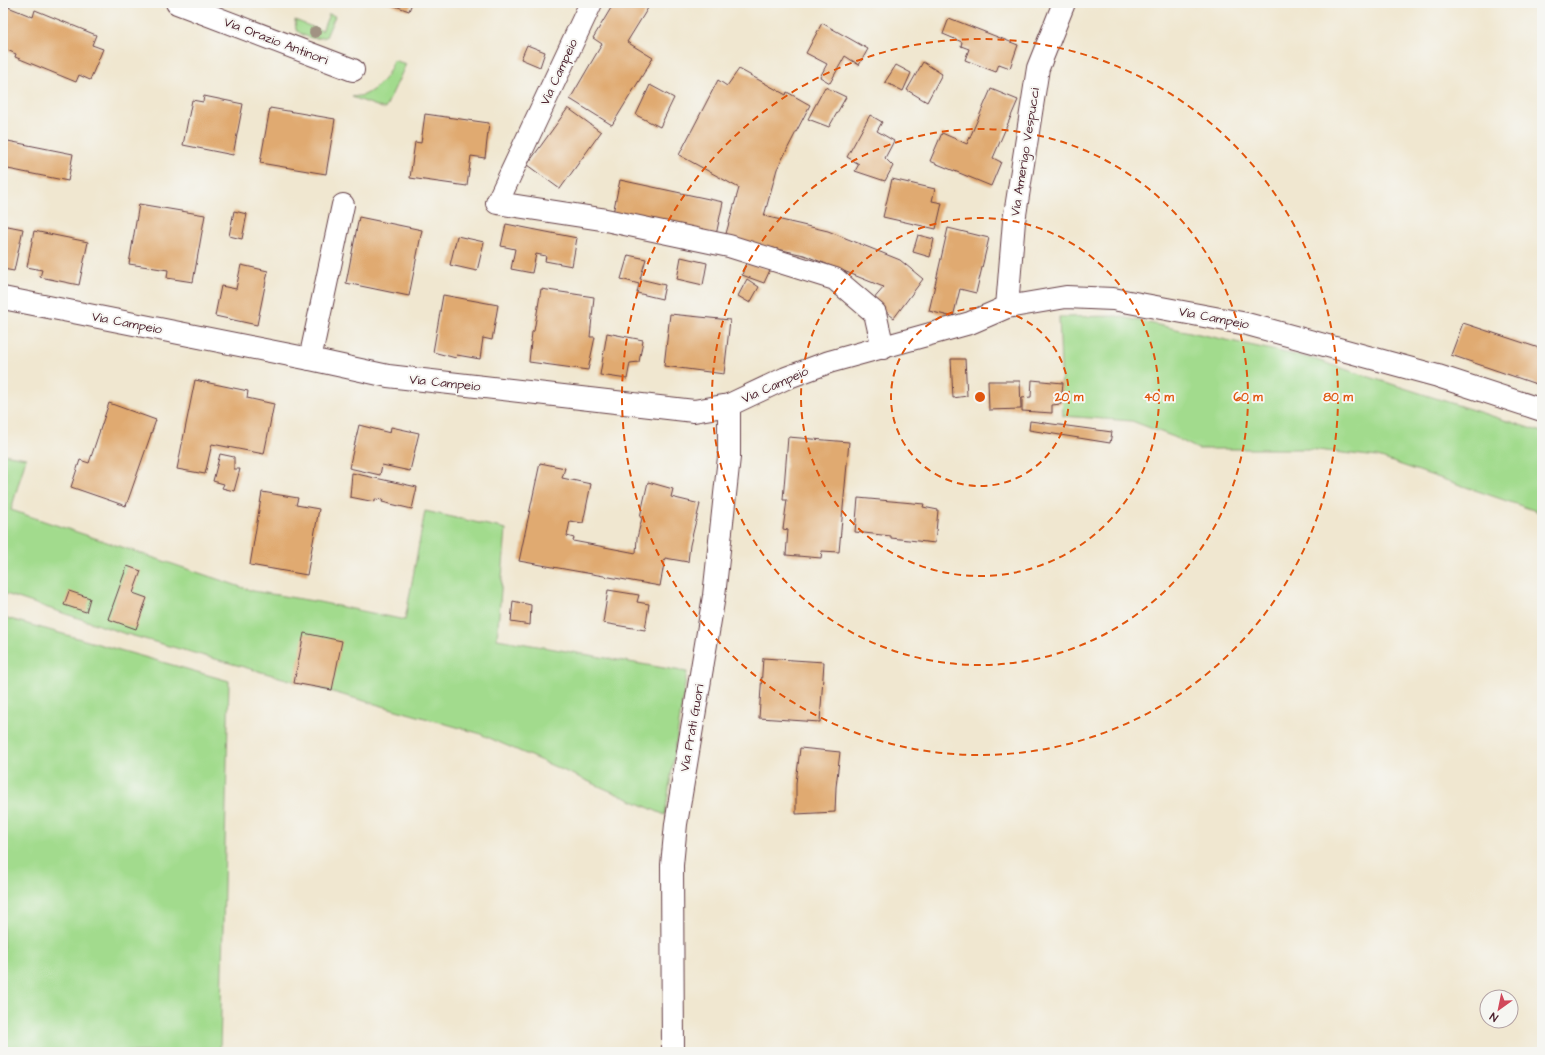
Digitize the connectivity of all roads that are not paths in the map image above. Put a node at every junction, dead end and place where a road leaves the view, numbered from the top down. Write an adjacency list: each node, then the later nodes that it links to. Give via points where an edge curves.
1 (177, 3): 4 (street, Via Orazio Antinori)
2 (591, 3): 8 (street, Via Campeio, via 497,203 601,218 730,246 835,279 875,313)
3 (1064, 3): 7 (street, Via Amerigo Vespucci, via 1038,68 1014,221)
4 (353, 70)
5 (343, 205): 9 (street)
6 (3, 298): 9 (street, Via Campeio)
7 (1007, 307): 8 (street, Via Campeio, via 970,324); 11 (street, Via Campeio, via 1066,297 1113,298 1247,324 1438,376)
8 (883, 348): 10 (street, Via Campeio, via 786,378)
9 (310, 359): 10 (street, Via Campeio, via 388,376 694,411)
10 (729, 405): 12 (street, Via Prati Guori, via 729,456 714,596 676,824 672,865)
11 (1542, 410)
12 (673, 1052)

